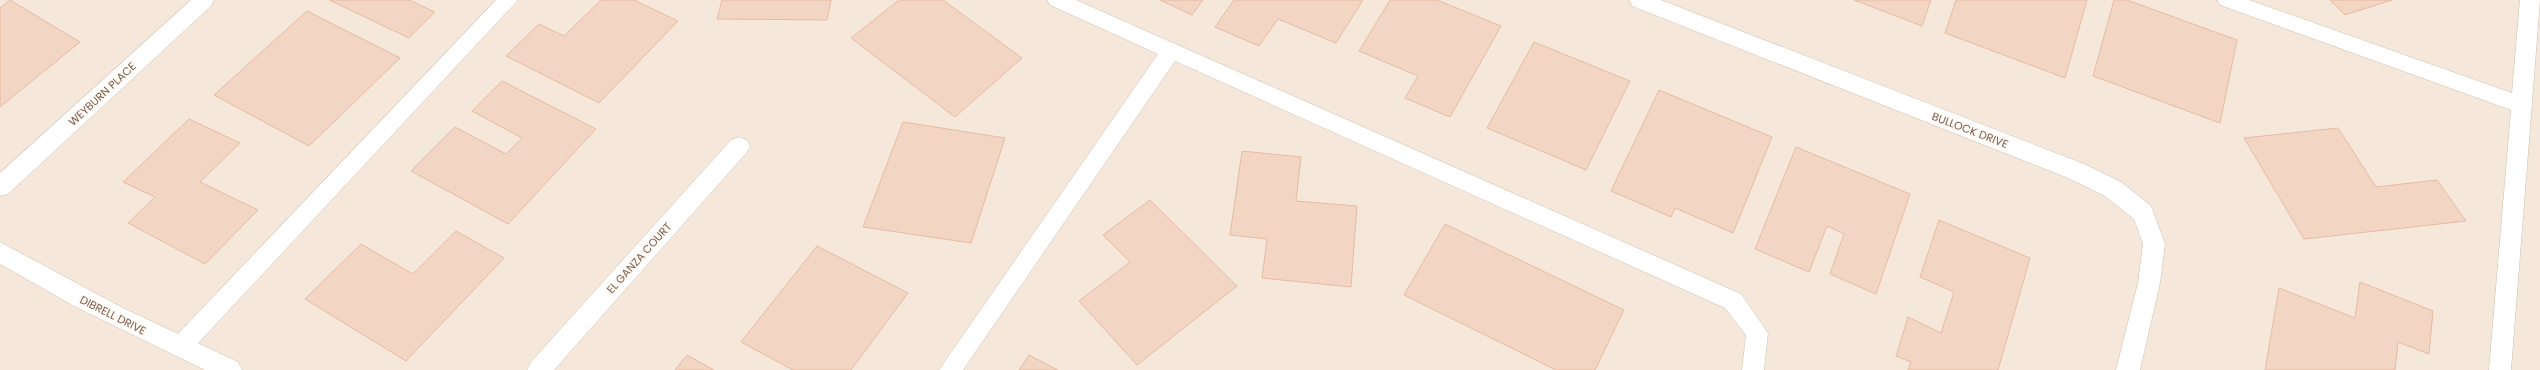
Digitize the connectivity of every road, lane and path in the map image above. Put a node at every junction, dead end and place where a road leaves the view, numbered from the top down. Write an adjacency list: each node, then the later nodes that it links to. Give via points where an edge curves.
1 (508, 0): 12 (lane)
2 (1057, 0): 7 (lane)
3 (1639, 0): 17 (street, BULLOCK DRIVE, via 2076,172 2113,189 2143,213 2154,244 2148,283)
4 (2227, 0): 8 (lane)
5 (2530, 0): 8 (lane)
6 (197, 2): 10 (street, WEYBURN PLACE)
7 (1171, 51): 15 (lane); 16 (lane, via 1733,301 1757,333)
8 (2522, 105): 18 (lane)
9 (739, 146): 14 (street, EL GANZA COURT)
10 (0, 187)
11 (0, 252): 12 (street, DIBRELL DRIVE, via 46,281)
12 (180, 347): 13 (street, DIBRELL DRIVE)
13 (230, 370)
14 (539, 370)
15 (950, 370)
16 (1753, 370)
17 (2128, 370)
18 (2500, 370)

